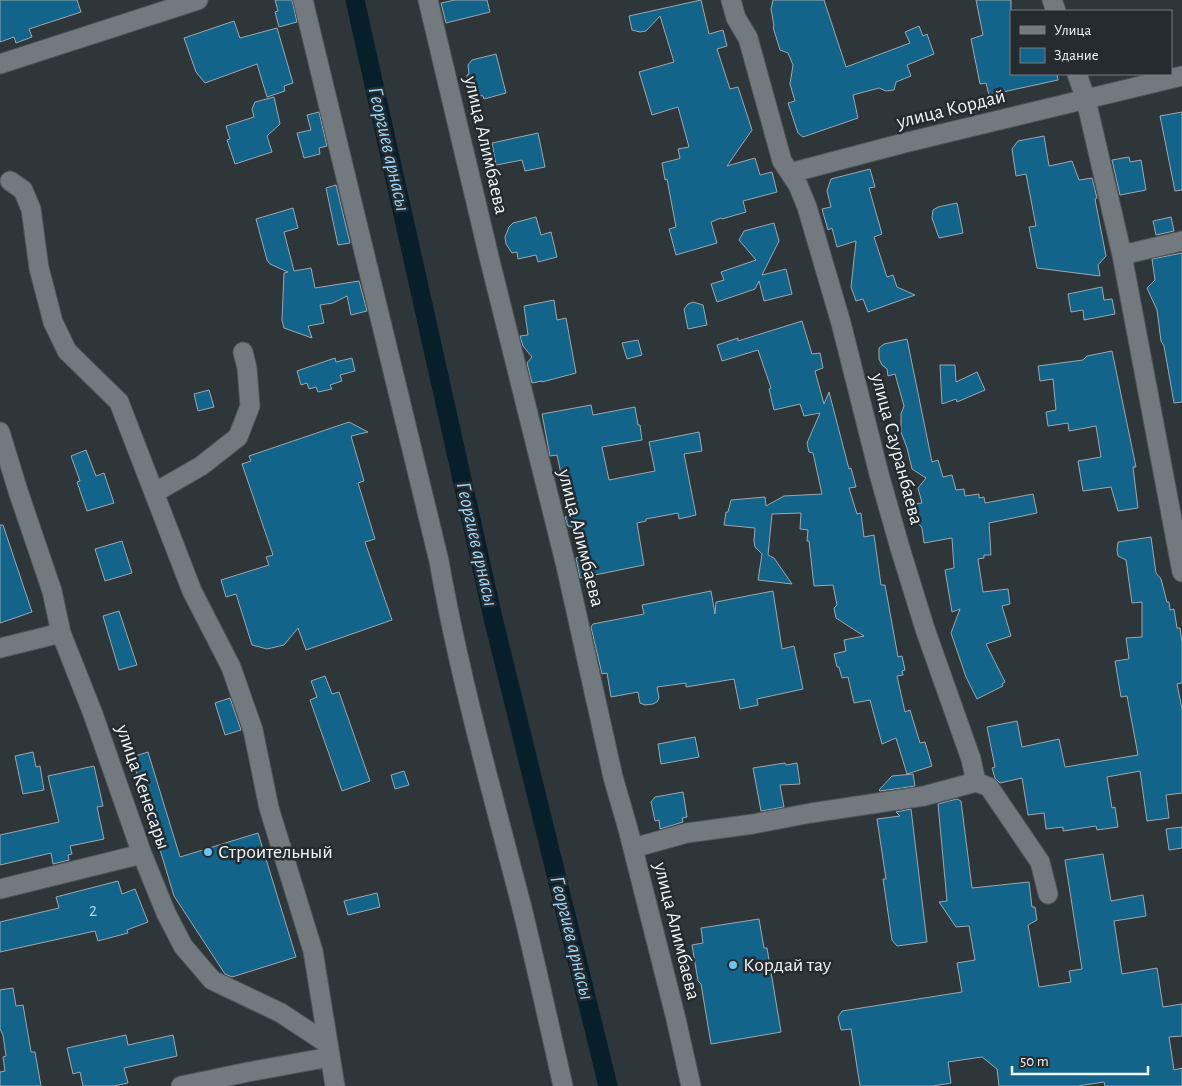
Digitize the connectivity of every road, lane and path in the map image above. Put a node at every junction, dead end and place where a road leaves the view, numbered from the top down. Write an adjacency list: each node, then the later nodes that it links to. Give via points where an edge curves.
1 (198, 0): 5 (street)
2 (303, 0): 27 (street, via 440,561 468,701)
3 (428, 0): 20 (street, улица Алимбаева)
4 (731, 0): 9 (street, улица Сауранбаева, via 736,18 748,38 782,161)
5 (0, 64)
6 (1077, 75): 8 (street)
7 (1182, 76): 8 (street, улица Кордай)
8 (1086, 100): 9 (street, улица Кордай); 12 (street)
9 (790, 173): 19 (street, улица Сауранбаева, via 807,207 900,548)
10 (10, 181): 15 (street, via 23,190 31,209 39,268 53,322 67,351 119,402)
11 (1182, 241): 12 (street)
12 (1122, 255): 16 (street)
13 (243, 352): 15 (street, via 250,406 238,437 201,466)
14 (0, 432): 17 (street, улица Кенесары, via 52,591)
15 (154, 493): 24 (street, via 192,591 231,667 253,730 268,808 313,951)
16 (1182, 572)
17 (60, 633): 18 (street); 21 (street, улица Кенесары, via 93,714)
18 (0, 648)
19 (976, 782): 20 (street, via 924,796 687,833); 23 (street, via 989,787 1040,862)
20 (632, 848): 28 (street, улица Алимбаева)
21 (142, 854): 22 (street); 24 (street, улица Кенесары, via 166,913 184,946 212,980 281,1012)
22 (0, 889)
23 (1048, 894)
24 (329, 1050): 25 (street); 26 (street)
25 (181, 1086)
26 (336, 1086)
27 (563, 1086)
28 (692, 1086)

